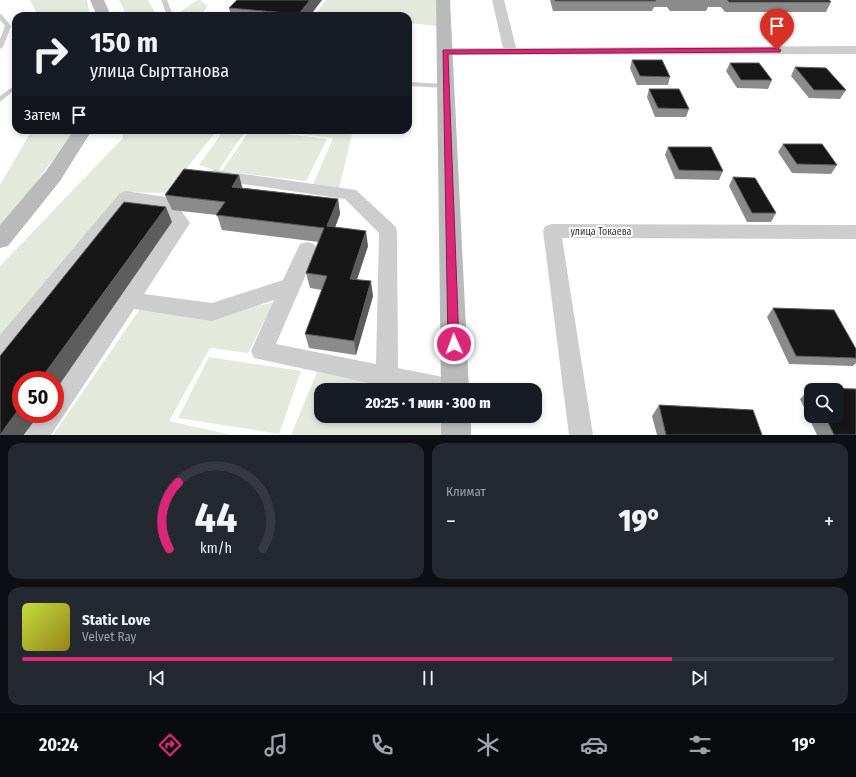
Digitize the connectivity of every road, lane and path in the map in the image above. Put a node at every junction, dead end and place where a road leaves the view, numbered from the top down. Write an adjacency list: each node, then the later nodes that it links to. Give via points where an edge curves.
1 (97, 0): 5 (main road)
2 (164, 0): 6 (lane)
3 (443, 0): 11 (main road)
4 (498, 0): 10 (street)
5 (102, 12)
6 (169, 12)
7 (0, 16): 8 (lane, via 8,26)
8 (0, 47)
9 (856, 50): 10 (street)
10 (510, 51): 11 (street)
11 (445, 52): 13 (main road)
12 (412, 84): 13 (lane)
13 (446, 86): 26 (main road)
14 (0, 88): 15 (lane, via 11,90)
15 (0, 100)
16 (81, 134): 19 (main road, via 53,176)
17 (197, 172): 24 (street, via 350,194 388,230)
18 (856, 232): 32 (street, улица Токаева, via 552,231)
19 (0, 240)
20 (307, 249): 21 (street)
21 (290, 286): 22 (street, via 212,312); 24 (street, via 262,351)
22 (128, 300): 23 (street, via 180,223 166,202 126,198); 27 (street)
23 (0, 351)
24 (387, 377): 25 (street)
25 (418, 383)
26 (454, 383)
27 (64, 395)
28 (45, 423): 30 (street)
29 (456, 423): 31 (main road)
30 (37, 435)
31 (456, 435)
32 (581, 435)

